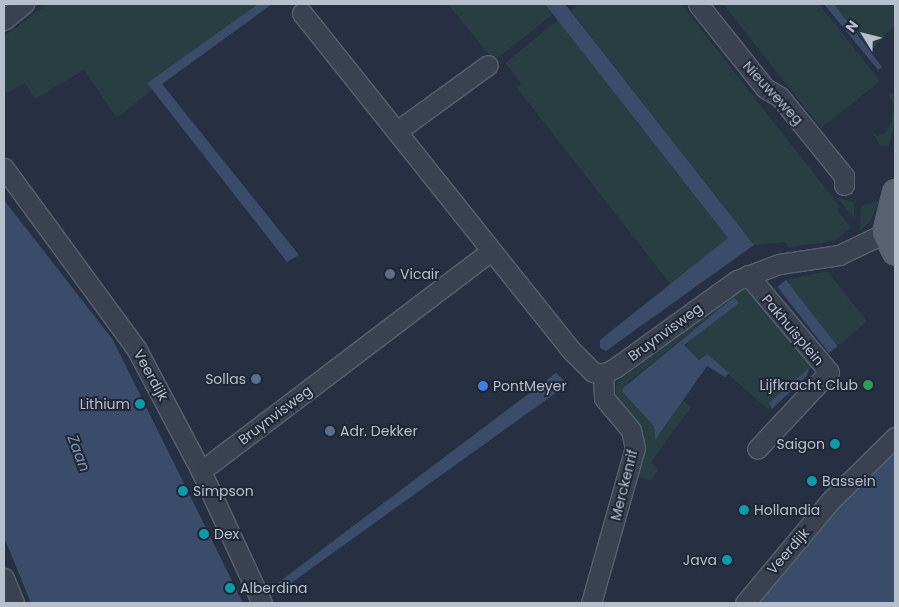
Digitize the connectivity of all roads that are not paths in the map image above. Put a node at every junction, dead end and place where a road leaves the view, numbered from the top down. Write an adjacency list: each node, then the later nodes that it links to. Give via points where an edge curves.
1 (24, 4): 4 (street)
2 (698, 4): 8 (street, Nieuweweg, via 764,88 780,97 844,176)
3 (302, 13): 6 (street)
4 (4, 20)
5 (488, 65): 6 (street)
6 (396, 131): 11 (street)
7 (4, 168): 16 (street, Veerdijk, via 120,322)
8 (844, 185)
9 (895, 192): 10 (main road)
10 (890, 243): 12 (street, Bruynvisweg, via 779,264)
11 (491, 251): 13 (street, via 577,358); 16 (street, Bruynvisweg)
12 (748, 275): 13 (street, Bruynvisweg); 15 (street, Pakhuisplein, via 829,372)
13 (602, 374): 20 (street, Merckenrif, via 604,398 631,430 635,448)
14 (895, 437): 21 (street, Veerdijk, via 831,500)
15 (757, 449)
16 (201, 471): 18 (street, Veerdijk)
17 (4, 578): 19 (street)
18 (261, 600)
19 (10, 601)
20 (591, 603)
21 (745, 603)

